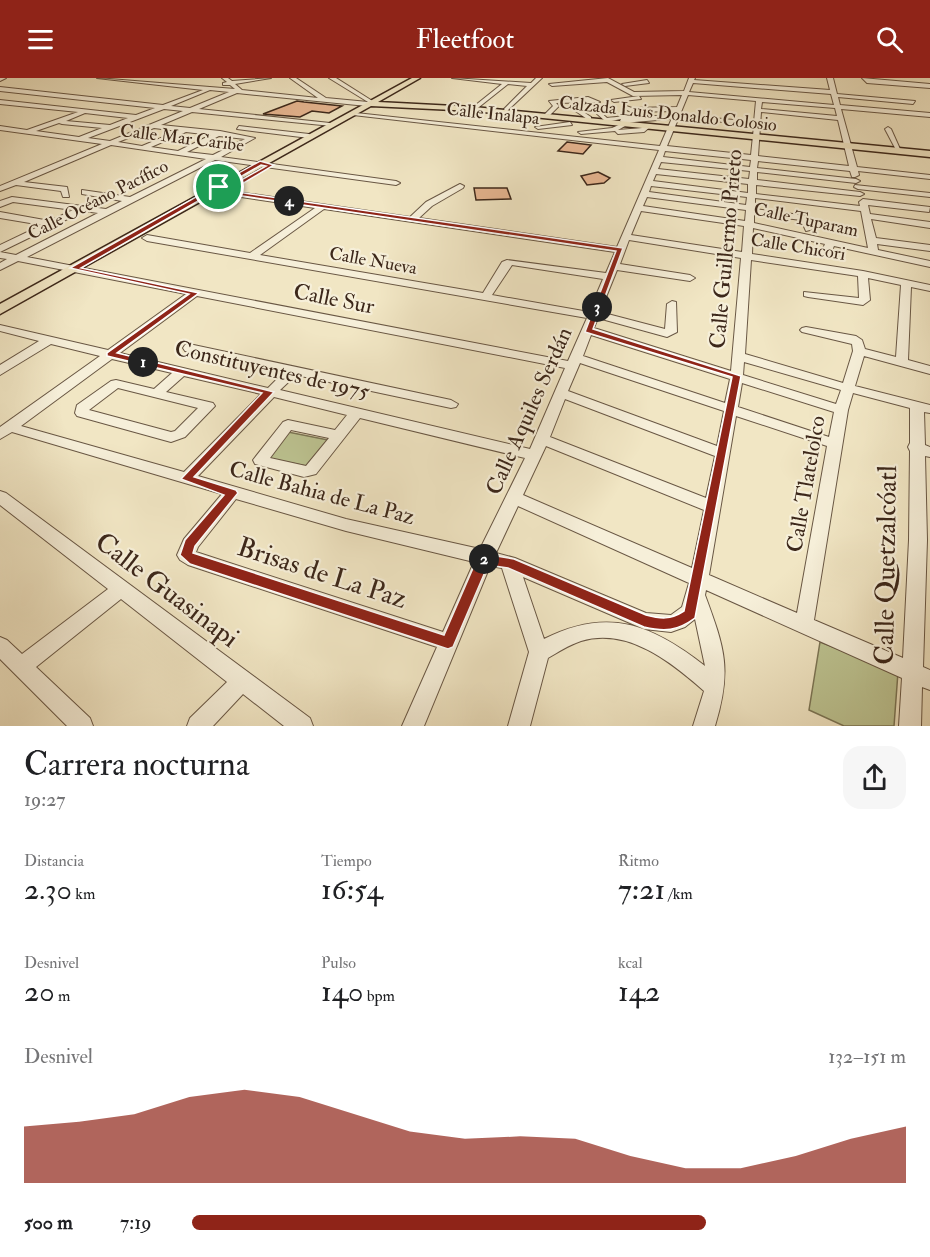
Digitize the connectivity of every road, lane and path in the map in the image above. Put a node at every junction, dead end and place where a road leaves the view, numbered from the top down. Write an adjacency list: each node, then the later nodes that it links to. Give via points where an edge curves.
1 (100, 78): 11 (street)
2 (119, 78): 12 (street)
3 (130, 78): 12 (street)
4 (268, 78): 13 (street)
5 (293, 78): 46 (street)
6 (332, 78): 54 (street)
7 (417, 78): 54 (main road)
8 (455, 78): 16 (street)
9 (539, 78): 25 (street)
10 (634, 78): 23 (street)
11 (113, 79): 17 (street)
12 (125, 79): 17 (street)
13 (257, 79): 15 (street); 42 (street)
14 (691, 79): 20 (street); 44 (street, Calle Aquiles Serdán)
15 (228, 80): 26 (street); 34 (street)
16 (482, 80): 18 (street); 32 (street)
17 (155, 81): 21 (street); 31 (street)
18 (507, 82): 25 (street); 62 (street)
19 (867, 82): 24 (street)
20 (759, 83): 28 (street)
21 (189, 84): 26 (street); 30 (street); 38 (street)
22 (552, 84): 36 (street)
23 (621, 84): 23 (street, via 647,82); 36 (street); 36 (street); 36 (street); 39 (street); 44 (street); 44 (street); 45 (street)
24 (903, 84): 27 (street); 35 (street); 56 (street)
25 (532, 85): 67 (street)
26 (202, 86): 34 (street)
27 (930, 86)
28 (832, 87): 56 (street); 60 (street)
29 (0, 89): 40 (street)
30 (210, 89): 34 (street); 61 (street)
31 (136, 90)
32 (469, 90)
33 (545, 90): 36 (street)
34 (238, 91): 42 (street); 66 (street)
35 (930, 91)
36 (587, 92): 41 (street); 47 (street); 55 (street); 55 (street)
37 (126, 93): 48 (street)
38 (165, 93)
39 (609, 93)
40 (54, 94): 48 (street); 58 (street)
41 (561, 94): 47 (street); 55 (street)
42 (277, 95): 46 (street)
43 (156, 96): 57 (street)
44 (683, 96): 45 (street); 50 (street); 59 (street); 82 (street, Calle Aquiles Serdán)
45 (656, 97): 59 (street)
46 (322, 99): 54 (street)
47 (568, 99): 52 (street)
48 (106, 100): 51 (street)
49 (614, 100): 59 (street)
50 (759, 100): 60 (street); 69 (street, Calle Guillermo Prieto)
51 (115, 101): 57 (street); 71 (street)
52 (539, 101)
53 (0, 102): 58 (street)
54 (374, 102): 62 (main road, Calzada Luis Donaldo Colosio); 74 (main road); 86 (main road)
55 (555, 102): 72 (street); 80 (street)
56 (913, 102): 73 (street)
57 (135, 103): 61 (street)
58 (20, 104): 63 (street); 71 (street)
59 (632, 105): 65 (street)
60 (837, 106): 70 (street); 78 (street)
61 (165, 107): 66 (street); 76 (street)
62 (477, 108): 67 (main road, Calzada Luis Donaldo Colosio); 91 (main road, Calzada Luis Donaldo Colosio)
63 (4, 109)
64 (576, 109): 77 (street)
65 (616, 109)
66 (194, 110): 86 (street); 87 (street)
67 (506, 110): 72 (main road, Calzada Luis Donaldo Colosio)
68 (606, 110): 81 (street, via 596,111)
69 (758, 110): 78 (street); 95 (street, Calle Guillermo Prieto)
70 (878, 110): 73 (street); 104 (street)
71 (86, 111): 76 (street); 85 (street)
72 (548, 114): 80 (main road, Calzada Luis Donaldo Colosio)
73 (921, 114): 75 (street); 84 (street)
74 (356, 115): 91 (street, Calle Inalapa); 108 (main road)
75 (930, 115)
76 (136, 117): 90 (street)
77 (589, 118): 80 (main road, Calzada Luis Donaldo Colosio); 81 (main road, Calzada Luis Donaldo Colosio)
78 (840, 118): 102 (street)
79 (703, 119): 95 (street)
80 (569, 120): 91 (main road, Calzada Luis Donaldo Colosio); 92 (main road, Calzada Luis Donaldo Colosio); 94 (street)
81 (606, 120): 83 (street); 92 (main road, Calzada Luis Donaldo Colosio)
82 (668, 120): 83 (main road, Calzada Luis Donaldo Colosio); 83 (street); 95 (main road, Calzada Luis Donaldo Colosio); 111 (street, Calle Aquiles Serdán)
83 (640, 121): 92 (main road, Calzada Luis Donaldo Colosio)
84 (926, 121)
85 (57, 122): 90 (street); 93 (street)
86 (330, 125): 97 (main road)
87 (155, 126): 88 (street, Calle Océano Pacífico); 101 (street)
88 (189, 126): 96 (street, Calle Océano Pacífico); 97 (street); 103 (street)
89 (0, 128): 93 (street, Calle Mar Caribe)
90 (110, 128): 100 (street)
91 (530, 128): 98 (street, Calle Inalapa)
92 (620, 128): 99 (street); 99 (street)
93 (26, 132): 100 (street, Calle Mar Caribe)
94 (580, 132): 98 (street); 99 (street)
95 (756, 132): 102 (main road, Calzada Luis Donaldo Colosio); 109 (street, Calle Guillermo Prieto)
96 (220, 133): 105 (street); 107 (street, Calle Océano Pacífico, via 252,138)
97 (309, 136): 108 (main road)
98 (552, 136): 99 (street, Calle Inalapa)
99 (595, 137): 111 (street, Calle Inalapa)
100 (80, 139): 101 (street, Calle Mar Caribe)
101 (111, 143): 103 (street, Calle Mar Caribe); 114 (street)
102 (848, 145): 104 (main road, Calzada Luis Donaldo Colosio); 118 (street)
103 (143, 148): 105 (street, Calle Mar Caribe)
104 (897, 150): 106 (main road, Calzada Luis Donaldo Colosio); 110 (street)
105 (179, 153): 107 (street, Calle Mar Caribe)
106 (930, 153)
107 (214, 158): 108 (street, Calle Mar Caribe); 123 (street, Calle Océano Pacífico)
108 (266, 164): 115 (street, Calle Mar Caribe); 120 (main road); 157 (main road)
109 (753, 170): 111 (street); 111 (street); 118 (street); 118 (street); 118 (street); 125 (street, Calle Guillermo Prieto)
110 (904, 170)
111 (653, 171): 125 (street); 128 (street, Calle Aquiles Serdán)
112 (930, 177): 118 (street)
113 (930, 182): 118 (street)
114 (14, 183): 117 (street); 121 (street, via 64,189)
115 (396, 183)
116 (460, 186): 132 (street, via 429,204)
117 (0, 189)
118 (859, 191): 122 (street); 125 (street); 129 (street); 135 (street); 144 (street)
119 (85, 192): 123 (street)
120 (224, 192): 126 (street, Calle Chicori); 143 (main road)
121 (66, 195)
122 (930, 195)
123 (131, 201): 130 (street, Calle Océano Pacífico)
124 (0, 204): 127 (street, via 12,199)
125 (751, 205): 134 (street, Calle Guillermo Prieto); 138 (street, via 805,218)
126 (323, 206): 132 (street, Calle Chicori); 152 (street)
127 (87, 207): 130 (street); 133 (street)
128 (638, 208): 134 (street, Calle Tuparam); 146 (street, Calle Aquiles Serdán)
129 (929, 209)
130 (107, 212): 136 (street, Calle Océano Pacífico)
131 (0, 215): 133 (street)
132 (413, 219): 146 (street, Calle Chicori)
133 (51, 224): 136 (street); 140 (street)
134 (748, 224): 145 (street, Calle Tuparam); 153 (street, Calle Guillermo Prieto)
135 (930, 225)
136 (75, 229): 142 (street, Calle Océano Pacífico)
137 (891, 229): 139 (street)
138 (809, 230)
139 (930, 233)
140 (32, 234): 141 (street, via 18,231); 142 (street); 148 (street)
141 (6, 236)
142 (57, 238): 154 (street, Calle Océano Pacífico)
143 (147, 238): 152 (street, Calle Nueva); 158 (main road)
144 (871, 240): 147 (street); 150 (street)
145 (830, 242): 149 (street, via 825,255); 150 (street, Calle Tuparam)
146 (623, 243): 153 (street, Calle Chicori); 159 (street, Calle Aquiles Serdán)
147 (930, 248)
148 (0, 249)
149 (805, 251)
150 (874, 252): 155 (street, Calle Tuparam)
151 (0, 255): 154 (street, Calle Sur)
152 (252, 256): 166 (street, Calle Nueva)
153 (748, 256): 160 (street, Calle Chicori); 177 (street, Calle Guillermo Prieto)
154 (17, 258): 156 (street, Calle Océano Pacífico); 157 (street, Calle Sur)
155 (930, 264)
156 (0, 267)
157 (74, 268): 158 (street, Calle Sur); 168 (main road)
158 (88, 271): 164 (street, Calle Sur); 170 (main road)
159 (612, 271): 161 (street); 166 (street, via 512,262); 169 (street, Calle Aquiles Serdán)
160 (863, 274): 162 (street, Calle Chicori); 165 (street, via 863,302)
161 (690, 278)
162 (906, 282): 163 (street, Calle Chicori); 179 (street)
163 (930, 288)
164 (195, 293): 176 (street); 178 (street, Calle Sur)
165 (808, 294)
166 (485, 298): 169 (street, Calle Nueva)
167 (672, 304): 169 (street, via 667,333)
168 (0, 310)
169 (592, 320): 178 (street, Calle Aquiles Serdán); 184 (street)
170 (0, 322)
171 (0, 328): 173 (street, Constituyentes de 1975)
172 (806, 330): 175 (street, via 852,339 858,343)
173 (49, 340): 176 (street, Constituyentes de 1975); 182 (street)
174 (189, 348): 180 (street)
175 (859, 351): 179 (street); 185 (street, Calle Tlatelolco)
176 (110, 354): 183 (street, Constituyentes de 1975); 194 (street)
177 (739, 356): 184 (street, Calle Guillermo Prieto); 185 (street)
178 (575, 362): 188 (street, Calle Aquiles Serdán); 191 (street, Calle Sur)
179 (902, 363): 181 (street)
180 (294, 369): 187 (street); 189 (street)
181 (930, 370)
182 (0, 371)
183 (182, 371): 186 (street); 187 (street, Constituyentes de 1975)
184 (737, 376): 191 (street, Calle Guillermo Prieto); 192 (street)
185 (848, 387): 190 (street); 192 (street, Calle Tlatelolco)
186 (158, 392): 186 (street, via 116,384 81,411 171,436 180,435 207,408 206,404)
187 (269, 392): 193 (street, Constituyentes de 1975); 201 (street)
188 (561, 393): 196 (street, Calle Aquiles Serdán); 199 (street)
189 (451, 404)
190 (923, 407): 198 (street, Calle Quetzalcóatl)
191 (731, 410): 197 (street, Calle Sur); 199 (street, Calle Guillermo Prieto)
192 (841, 410): 197 (street, Calle Tlatelolco)
193 (357, 411): 195 (street); 200 (street, Constituyentes de 1975)
194 (5, 430): 201 (street, Calle Bahia de La Paz)
195 (338, 435): 195 (street, via 288,425 260,460 311,471)
196 (542, 440): 200 (street, Calle Aquiles Serdán); 206 (street)
197 (836, 444): 213 (street, Calle Tlatelolco)
198 (922, 449): 203 (street, Calle Quetzalcóatl)
199 (723, 454): 206 (street, Calle Guillermo Prieto)
200 (534, 455): 205 (street, Calle Aquiles Serdán)
201 (186, 479): 202 (street, Calle Bahia de La Paz)
202 (232, 493): 208 (street, Calle Bahia de La Paz); 214 (street, Brisas de La Paz, via 190,544 186,555)
203 (924, 493): 207 (street, Calle Quetzalcóatl)
204 (0, 497): 211 (street, Calle Guasinapi)
205 (514, 498): 208 (street, Calle Aquiles Serdán); 210 (street)
206 (710, 506): 210 (street, Calle Guillermo Prieto)
207 (924, 542): 212 (street, Calle Quetzalcóatl)
208 (484, 559): 209 (street, Calle Bahia de La Paz); 214 (street, Calle Aquiles Serdán)
209 (509, 563): 210 (street, Calle Bahia de La Paz, via 644,621 663,625 679,622 690,614); 216 (street)
210 (697, 587): 213 (street); 221 (street, via 716,667)
211 (121, 589): 217 (street); 219 (street, Calle Guasinapi)
212 (923, 600): 218 (street, Calle Quetzalcóatl)
213 (804, 626): 218 (street)
214 (448, 642): 225 (street, Calle Aquiles Serdán)
215 (0, 646): 217 (street)
216 (539, 652): 221 (street, via 581,633 613,629 682,658); 226 (street)
217 (21, 667): 222 (street)
218 (911, 672): 220 (street); 228 (street, Calle Quetzalcóatl)
219 (243, 680): 223 (street); 224 (street, Calle Guasinapi)
220 (930, 680)
221 (715, 687): 227 (street)
222 (82, 726)
223 (198, 726)
224 (302, 726)
225 (413, 726)
226 (519, 726)
227 (704, 726)
228 (910, 726)

